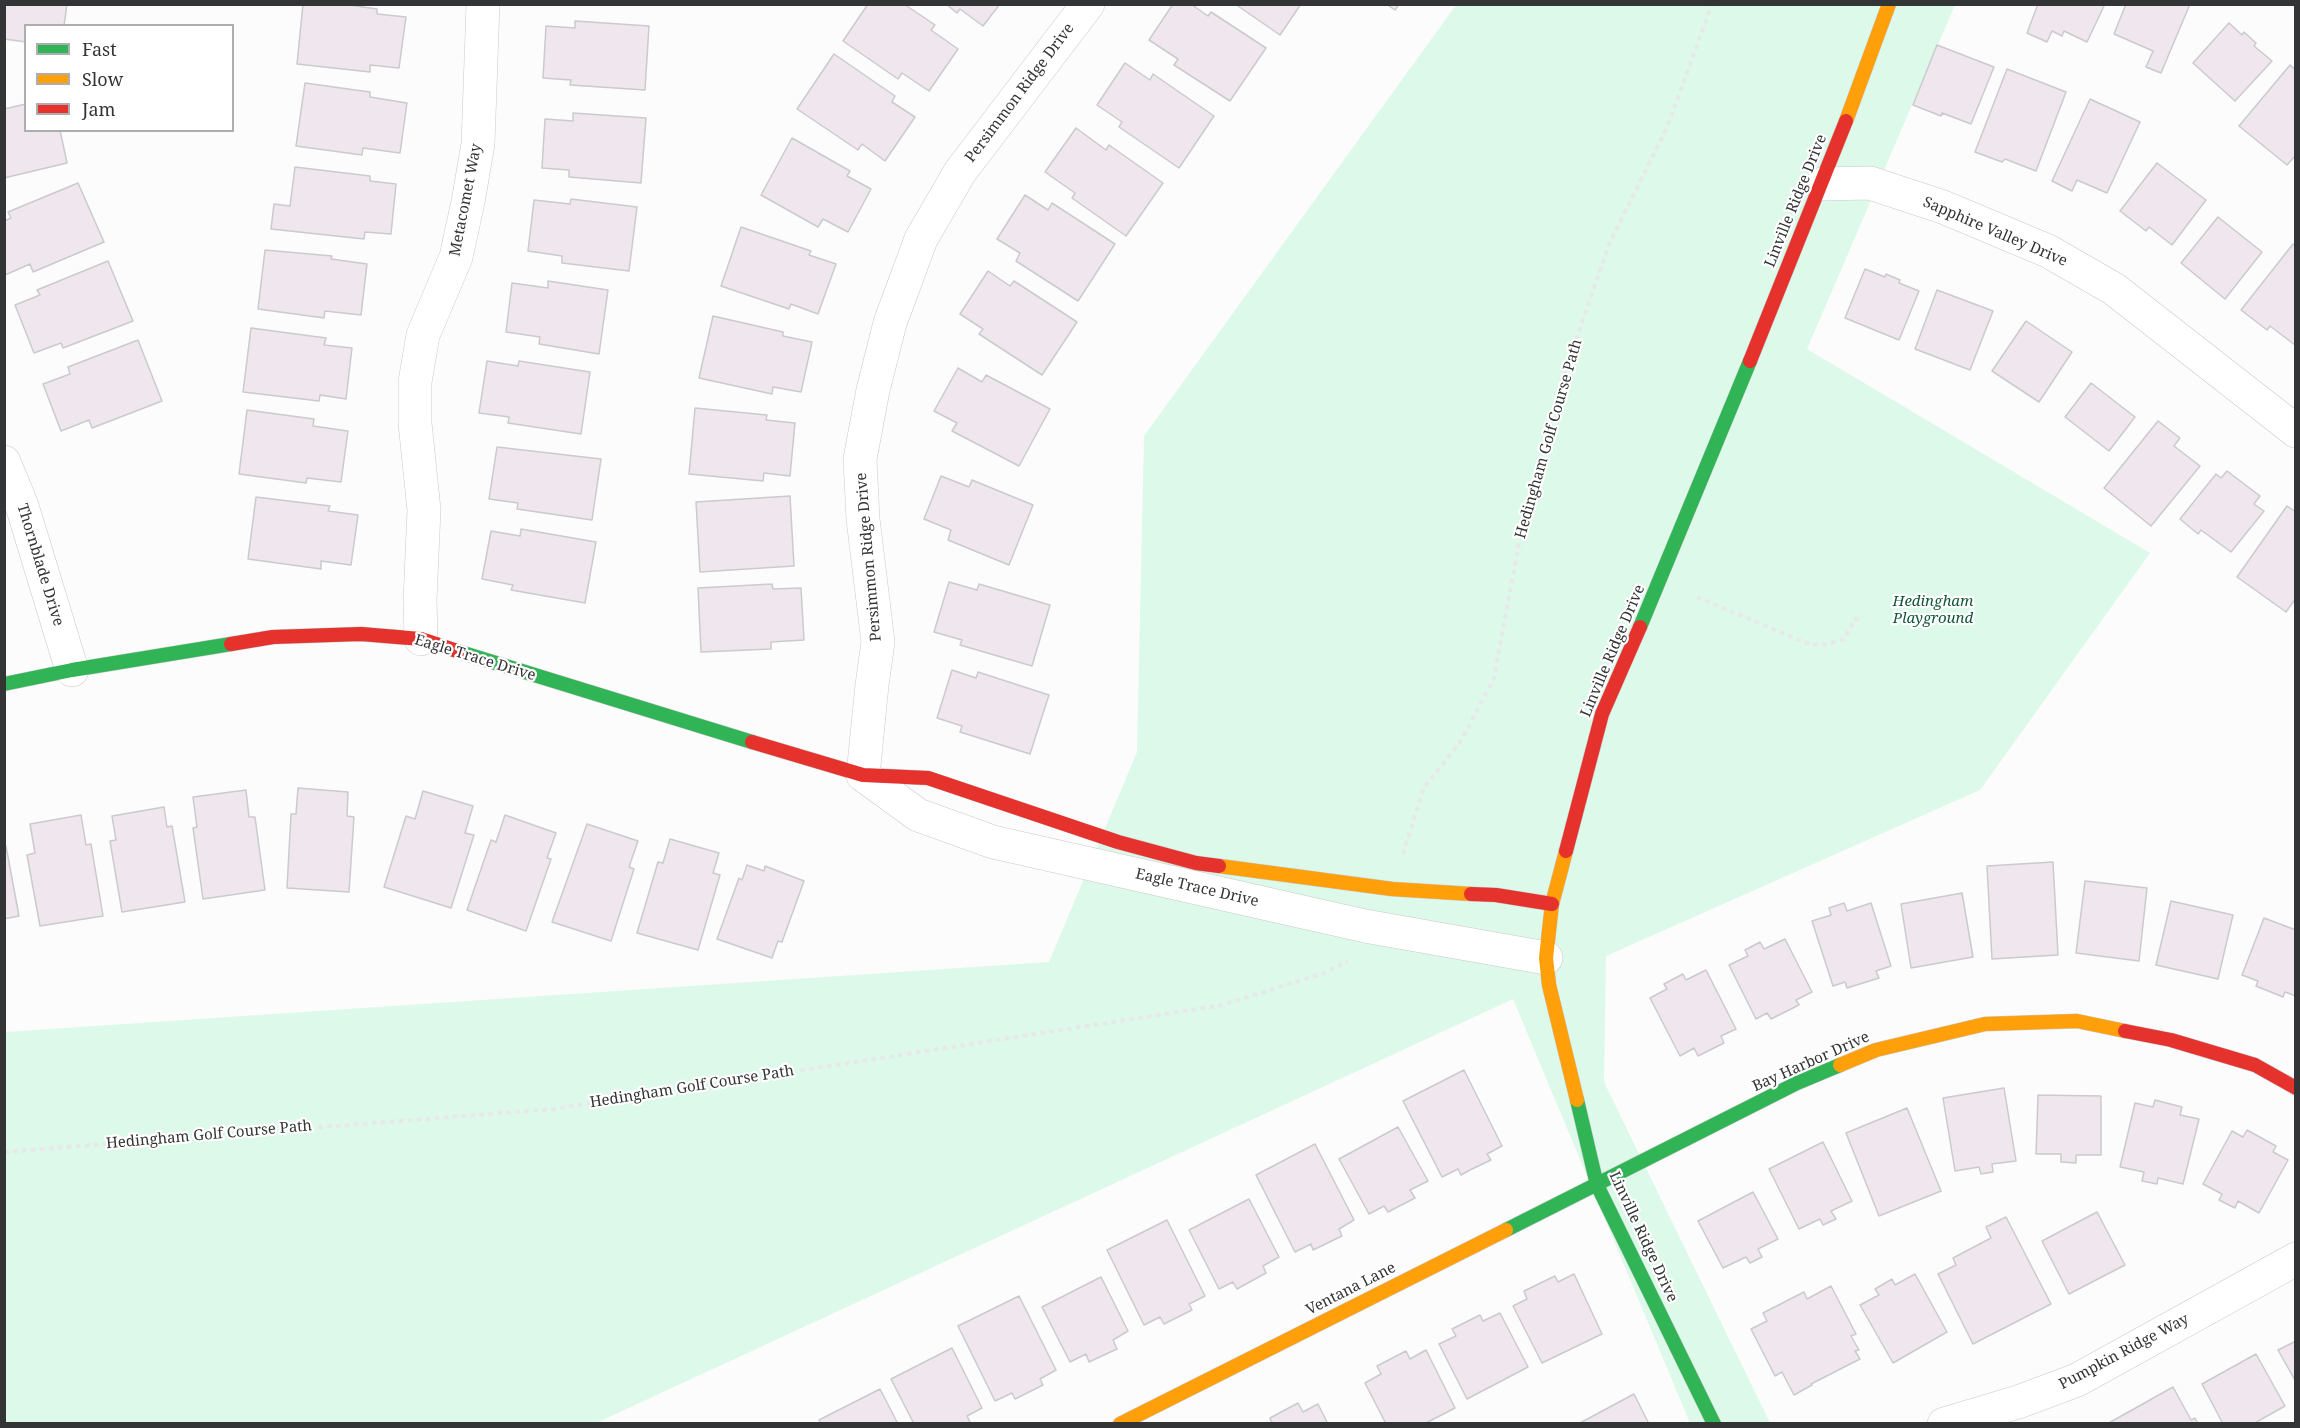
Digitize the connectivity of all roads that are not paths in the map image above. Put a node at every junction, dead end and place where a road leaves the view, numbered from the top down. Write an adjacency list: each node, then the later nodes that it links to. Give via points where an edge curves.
1 (483, 4): 7 (street, Metacomet Way, via 478,144 468,201 456,257 423,335 415,382 424,510)
2 (1088, 4): 10 (street, Persimmon Ridge Drive, via 960,172 921,239 890,323 860,459 878,642)
3 (1889, 4): 4 (street, Linville Ridge Drive)
4 (1822, 184): 5 (street, Sapphire Valley Drive, via 1870,183 1943,207 2048,251 2114,289); 11 (street, Linville Ridge Drive, via 1668,564 1602,714)
5 (2295, 431)
6 (4, 462): 8 (street, Thornblade Drive, via 22,506)
7 (421, 639): 8 (street, Eagle Trace Drive, via 361,634 273,637); 10 (street, Eagle Trace Drive)
8 (72, 670): 9 (street, Eagle Trace Drive)
9 (4, 684)
10 (863, 775): 11 (street, Eagle Trace Drive, via 928,778 1118,842 1196,863 1392,889); 12 (street, Eagle Trace Drive, via 918,815 993,842 1353,924)
11 (1552, 904): 12 (street, Linville Ridge Drive)
12 (1546, 958): 14 (street, Linville Ridge Drive)
13 (2295, 1088): 14 (street, Bay Harbor Drive, via 2255,1065 2171,1040 2077,1021 1984,1023 1876,1050 1797,1083)
14 (1597, 1185): 16 (street, Ventana Lane); 17 (street, Linville Ridge Drive)
15 (2295, 1259): 18 (street, Pumpkin Ridge Way, via 2077,1380)
16 (1120, 1424)
17 (1714, 1424)
18 (1944, 1424)

